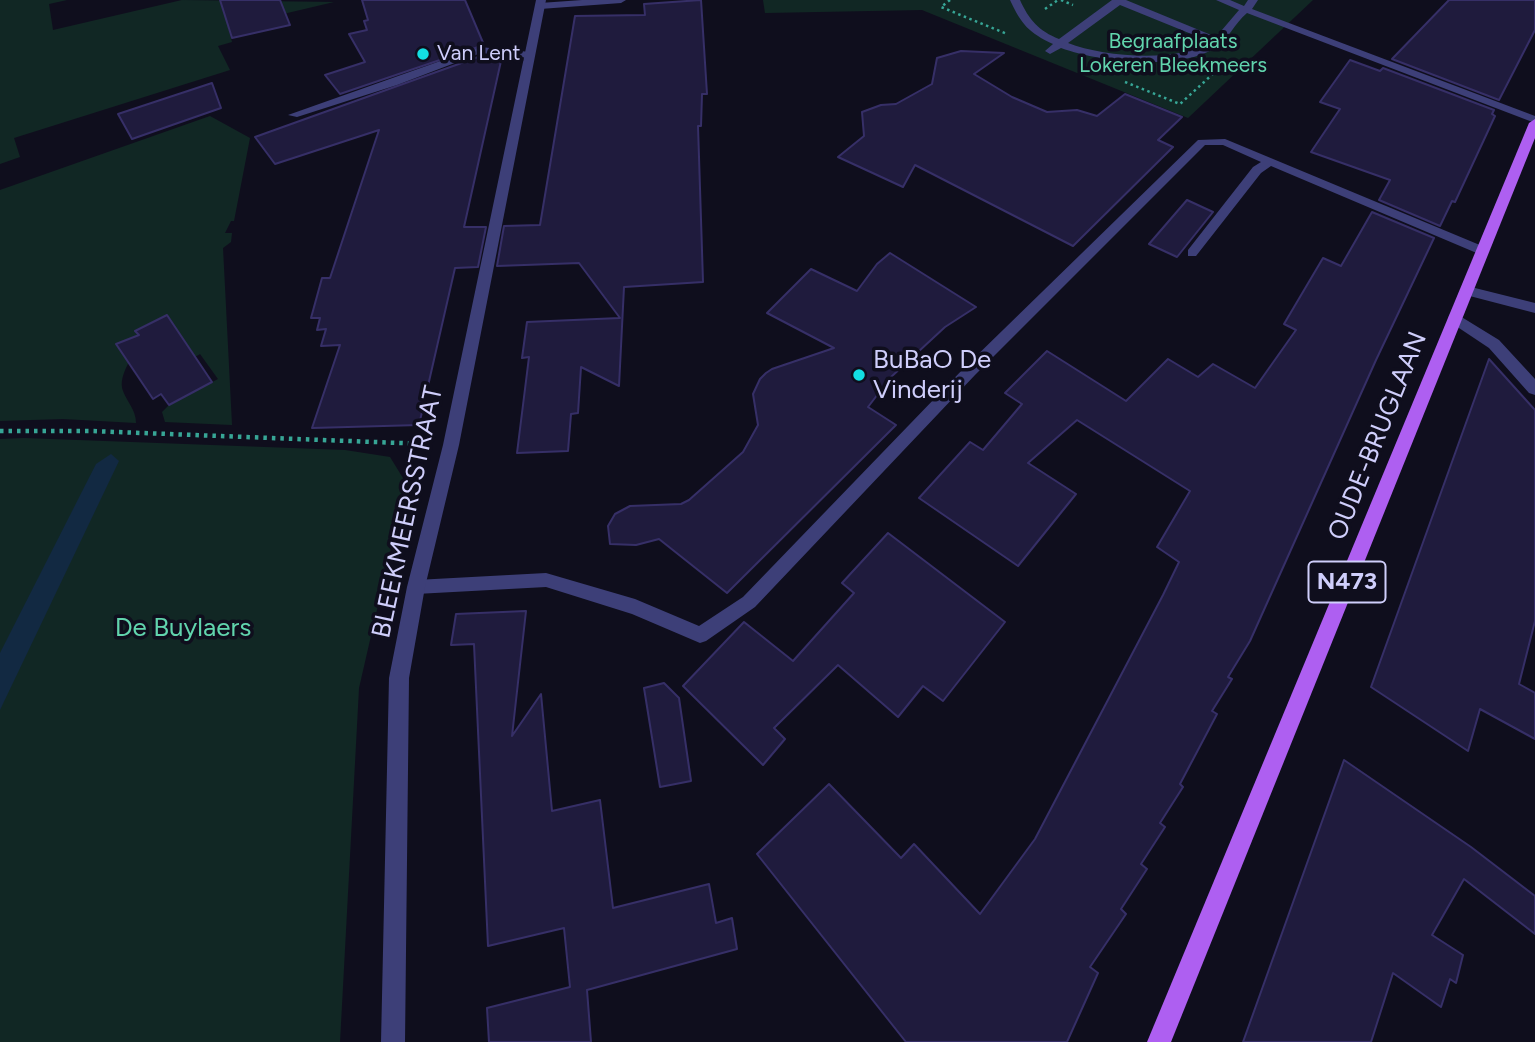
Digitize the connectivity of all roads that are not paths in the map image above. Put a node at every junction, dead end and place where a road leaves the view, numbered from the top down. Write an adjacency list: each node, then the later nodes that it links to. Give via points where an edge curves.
1 (621, 0): 6 (lane)
2 (1015, 0): 9 (lane, via 1026,20)
3 (1119, 0): 8 (lane); 9 (lane)
4 (1221, 0): 7 (lane)
5 (1253, 0): 7 (lane)
6 (540, 3): 11 (street, BLEEKMEERSSTRAAT)
7 (1247, 10): 8 (lane); 13 (lane)
8 (1219, 42): 9 (lane, via 1187,54 1140,60)
9 (1060, 44): 10 (lane)
10 (1050, 51)
11 (530, 55): 12 (lane, via 480,50); 21 (street, BLEEKMEERSSTRAAT, via 451,445)
12 (293, 115)
13 (1535, 122): 15 (main road, OUDE-BRUGLAAN / N473)
14 (1270, 161): 15 (lane); 16 (lane, via 1256,170); 21 (lane, via 1225,142 1202,142 970,371 749,602 700,635 635,607 546,580)
15 (1483, 251): 17 (main road, OUDE-BRUGLAAN / N473)
16 (1192, 253)
17 (1466, 291): 18 (lane); 19 (main road, OUDE-BRUGLAAN / N473)
18 (1535, 308)
19 (1455, 318): 20 (street, via 1494,344); 23 (main road, OUDE-BRUGLAAN / N473)
20 (1535, 389)
21 (416, 587): 22 (street, BLEEKMEERSSTRAAT, via 399,678)
22 (393, 1042)
23 (1159, 1042)

